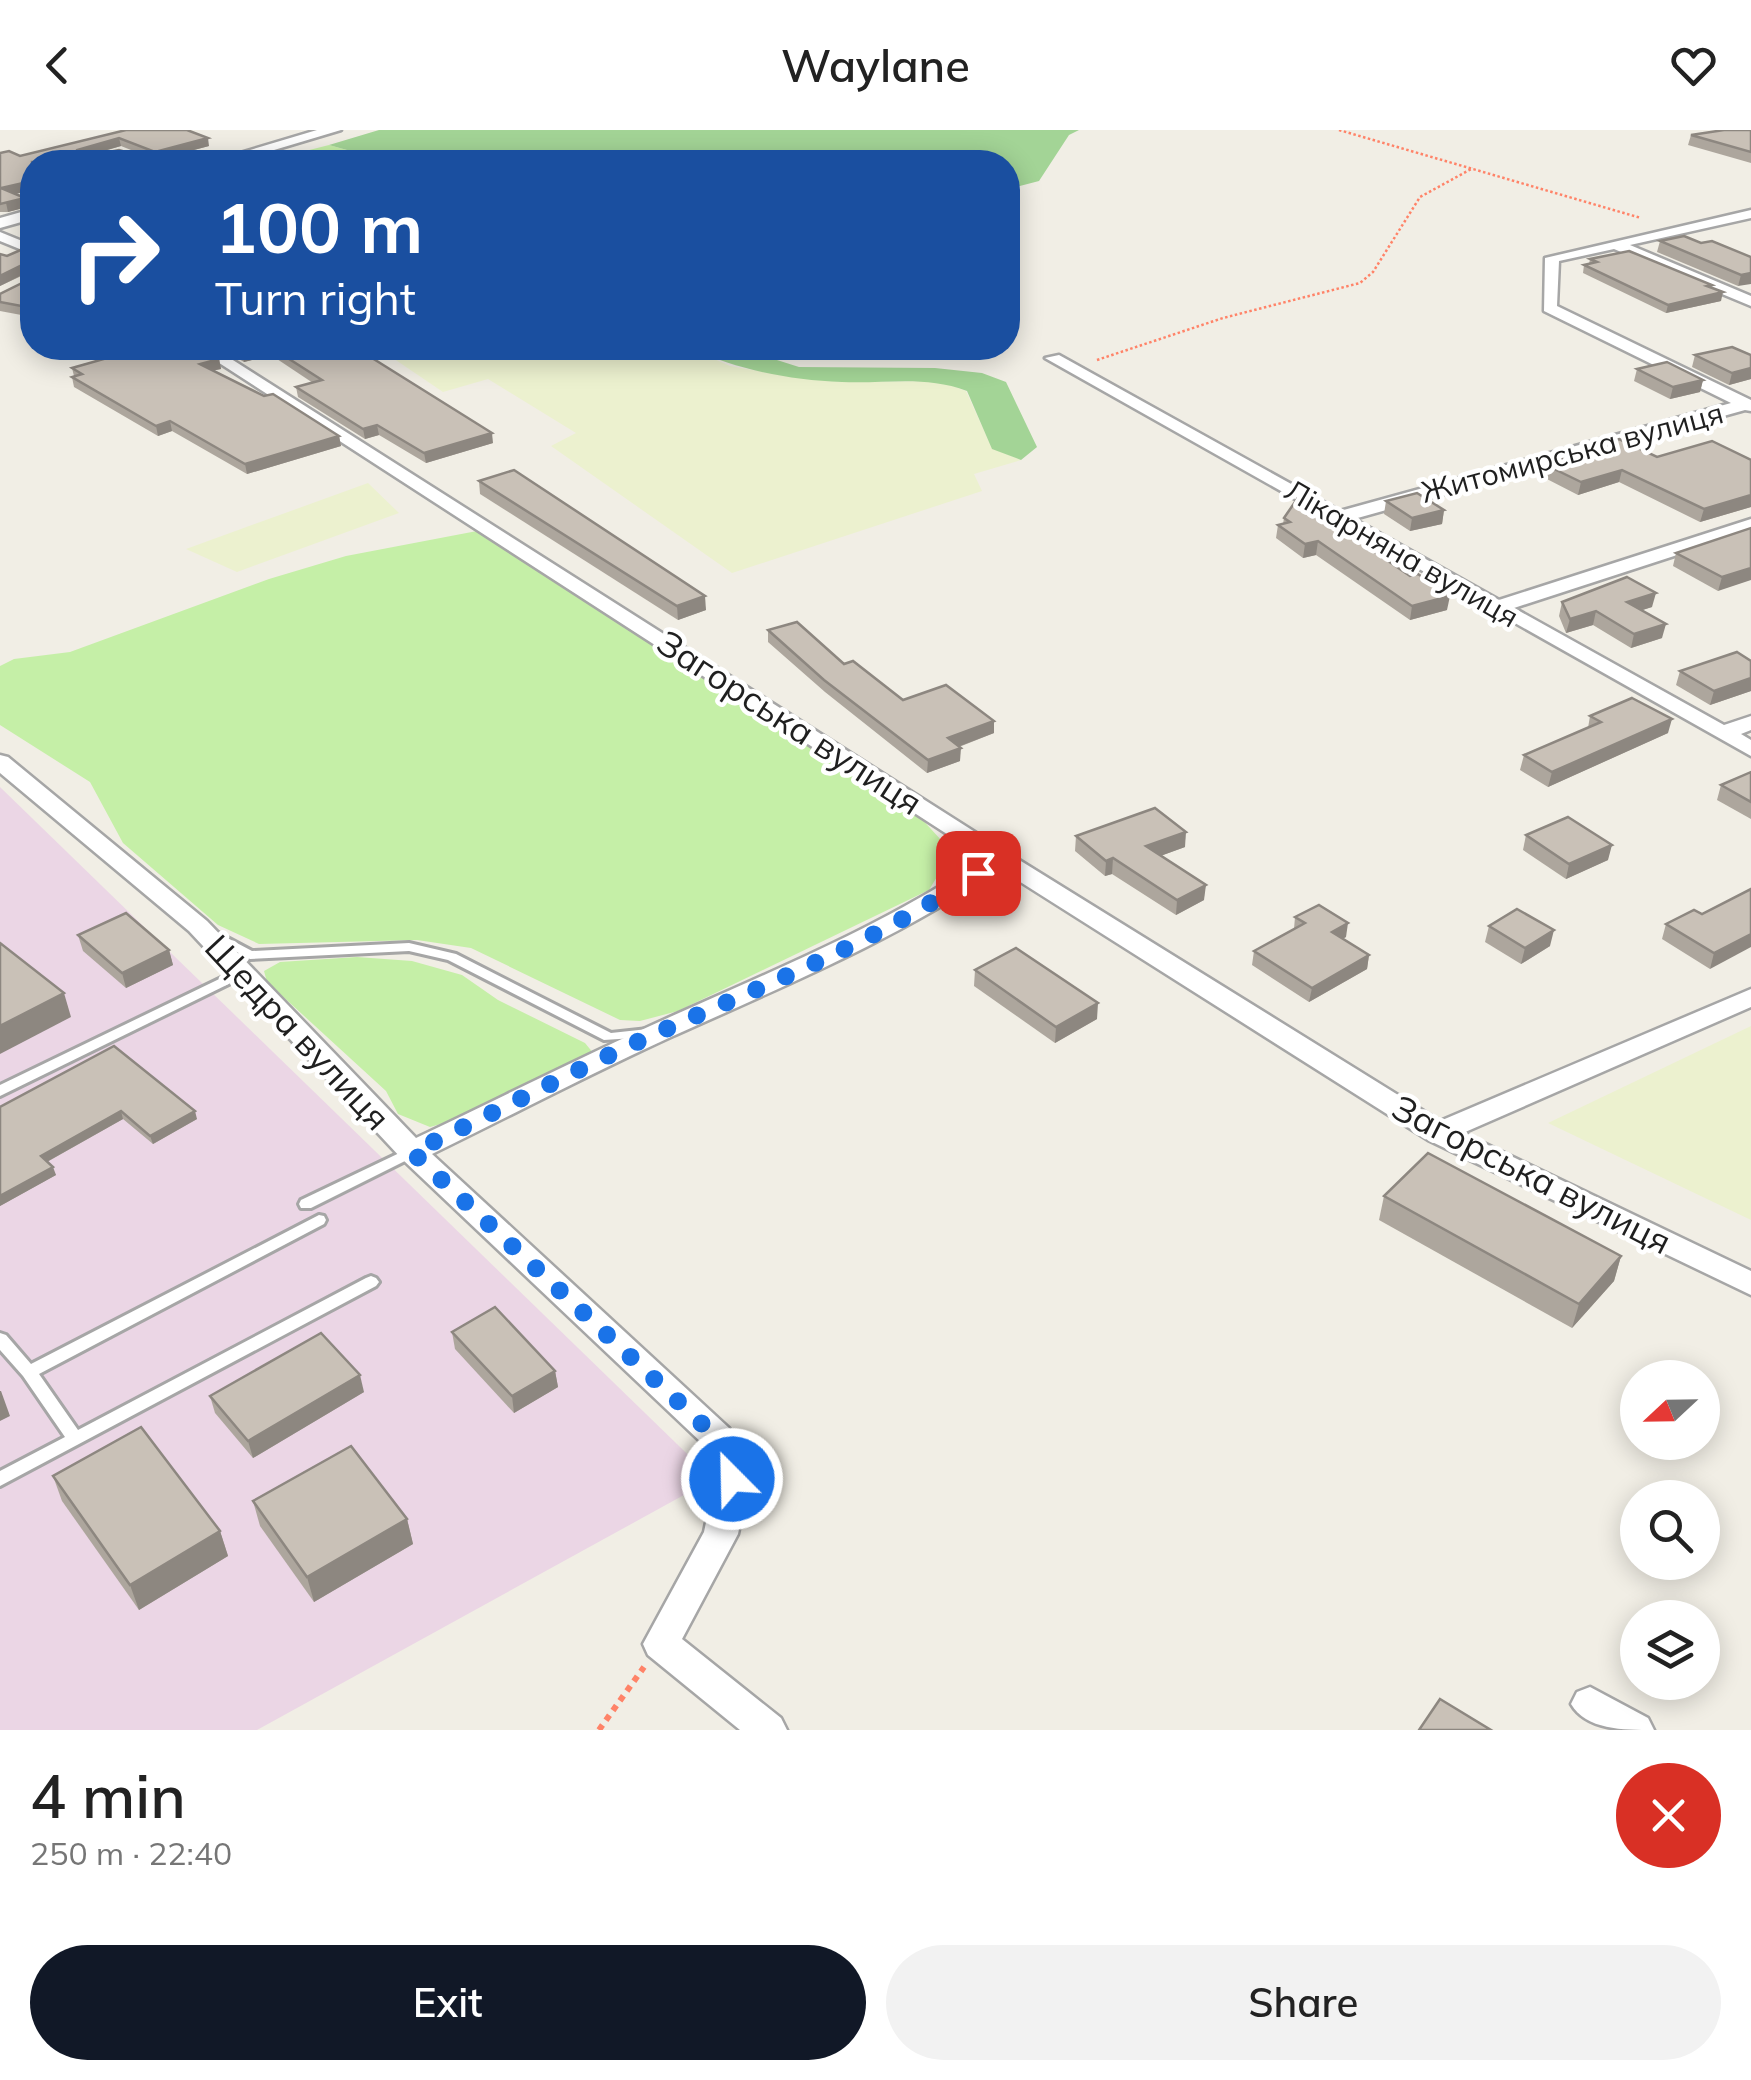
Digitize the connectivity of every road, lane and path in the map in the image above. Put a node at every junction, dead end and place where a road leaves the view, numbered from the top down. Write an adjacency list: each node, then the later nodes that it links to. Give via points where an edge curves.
1 (334, 130): 3 (street)
2 (1340, 130): 4 (path)
3 (262, 150)
4 (1473, 168): 6 (path); 10 (path, via 1420,197 1360,283 1223,318 1154,344)
5 (1751, 214): 6 (street)
6 (1672, 232): 7 (street)
7 (1615, 244): 8 (street); 11 (street, via 1552,258 1550,308)
8 (1751, 301)
9 (223, 360): 19 (street, Загорська вулиця)
10 (1061, 363): 12 (street, Лікарняна вулиця)
11 (1749, 405): 12 (street, Житомирська вулиця)
12 (1340, 516): 14 (street, Лікарняна вулиця)
13 (1751, 525): 14 (street)
14 (1496, 607): 16 (street, Лікарняна вулиця)
15 (1751, 723): 16 (street)
16 (1723, 733): 17 (street, Лікарняна вулиця)
17 (1751, 749)
18 (0, 762): 20 (street, Щедра вулиця)
19 (1000, 858): 23 (street, via 933,904 847,949); 25 (street, Загорська вулиця)
20 (198, 926): 21 (street, Щедра вулиця); 23 (lane, via 250,954 377,946 424,950 452,957 609,1037)
21 (242, 972): 24 (lane); 26 (street, Щедра вулиця)
22 (1751, 997): 25 (street)
23 (660, 1032): 26 (street)
24 (0, 1091)
25 (1438, 1133): 30 (street, Загорська вулиця)
26 (412, 1152): 27 (lane); 35 (street, Щедра вулиця, via 716,1437 732,1479 721,1534)
27 (306, 1204)
28 (320, 1220): 32 (lane)
29 (370, 1282): 33 (lane)
30 (1751, 1284)
31 (0, 1338): 32 (lane)
32 (29, 1372): 33 (lane)
33 (75, 1439): 34 (lane)
34 (0, 1480)
35 (661, 1644): 37 (path); 38 (street)
36 (1590, 1704): 39 (street)
37 (599, 1730)
38 (768, 1730)
39 (1635, 1730)

